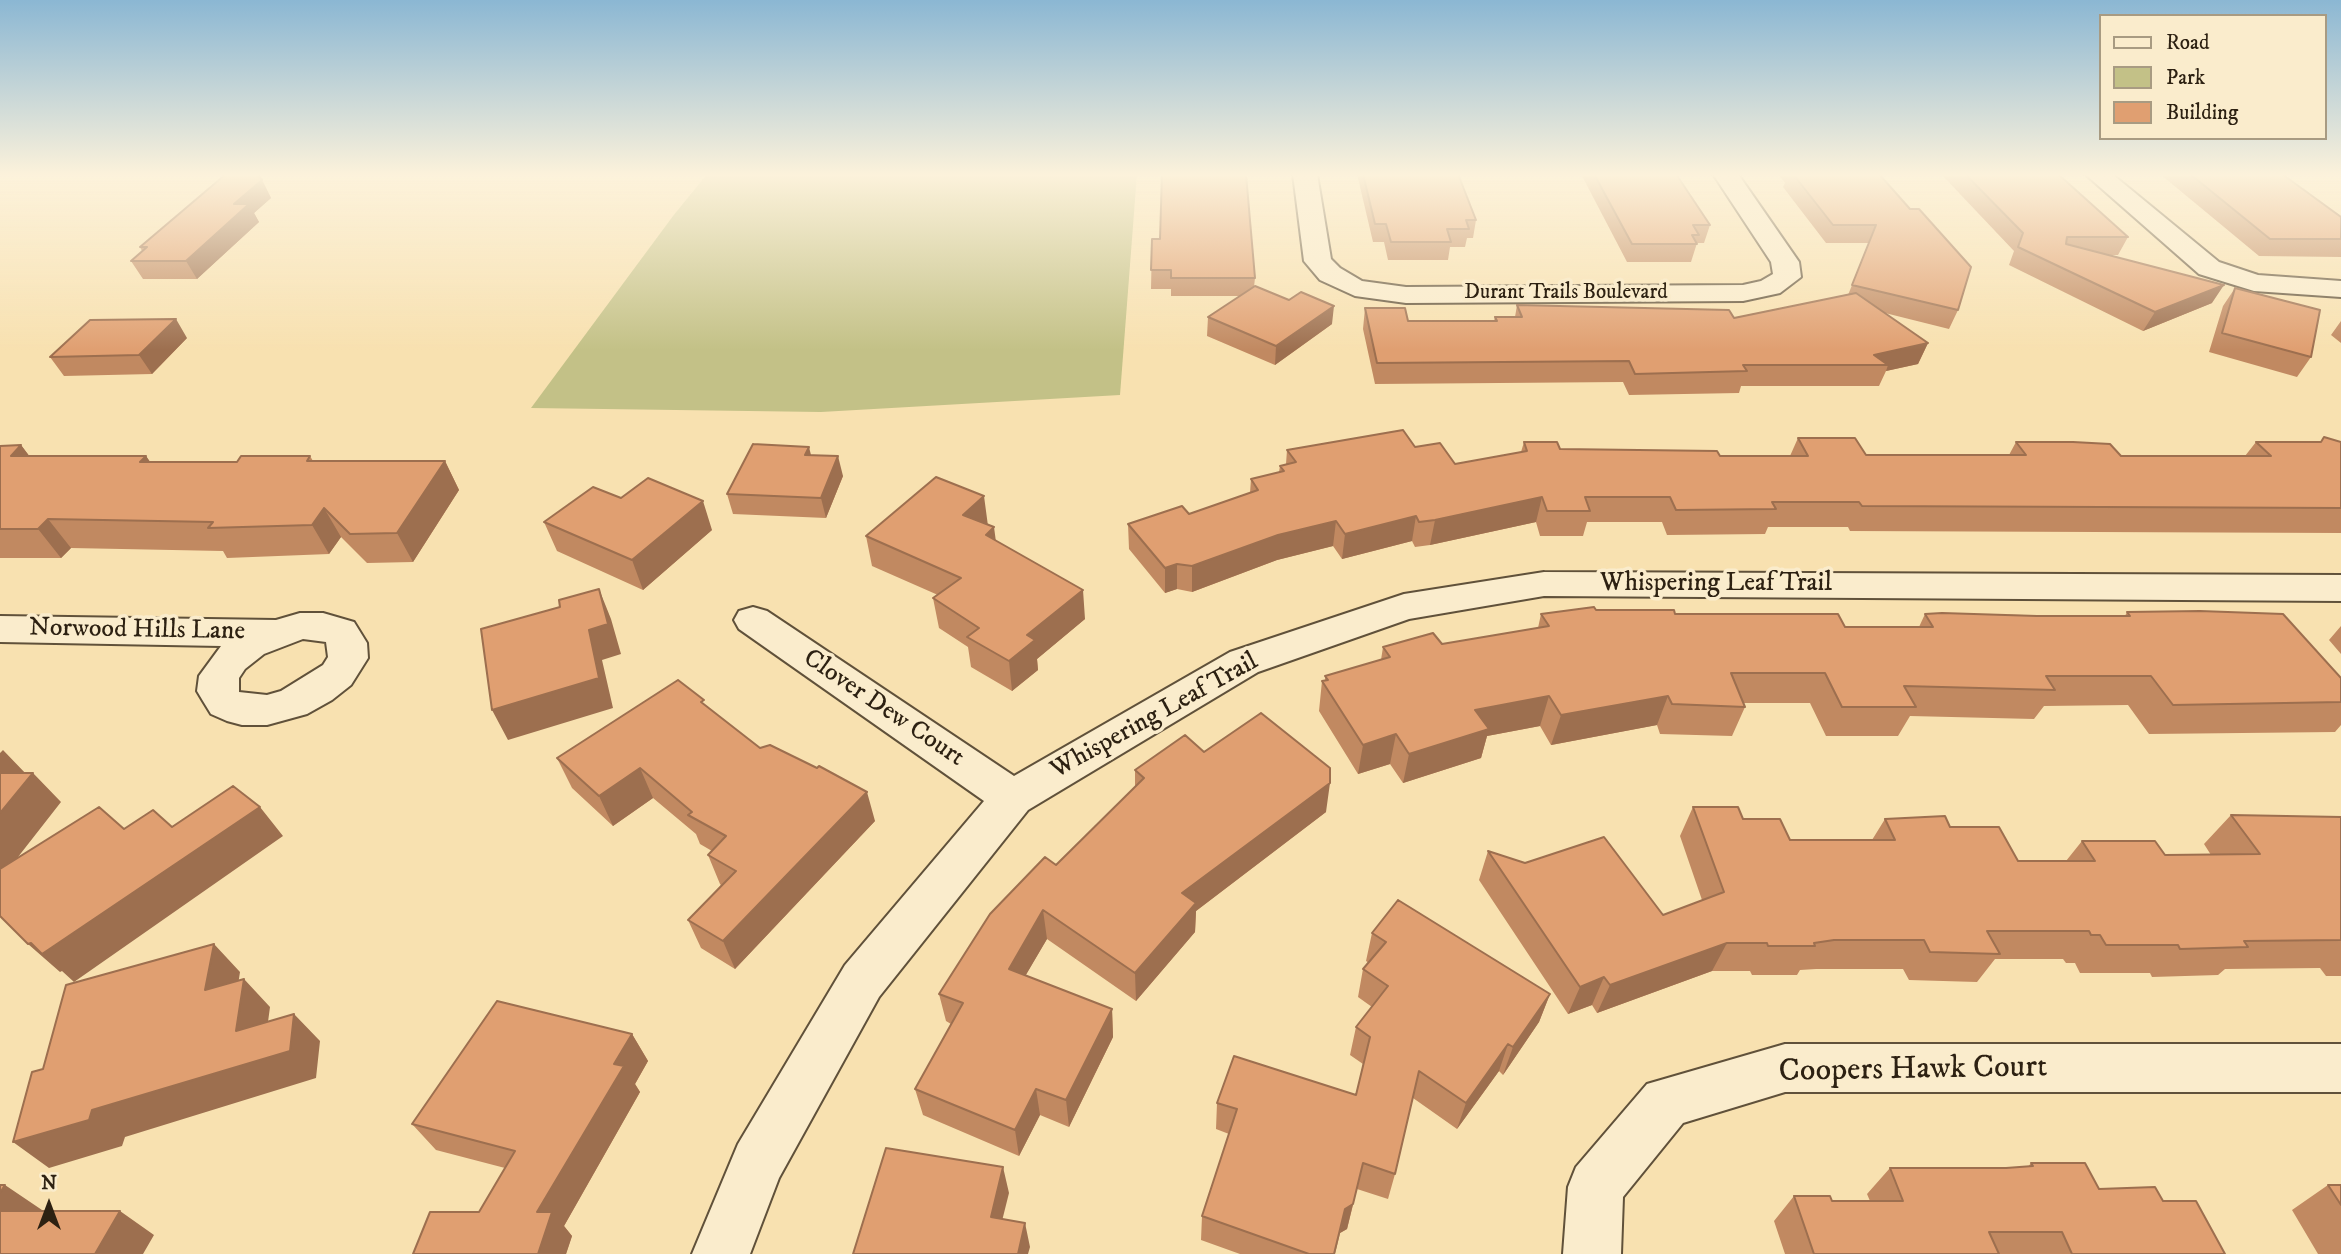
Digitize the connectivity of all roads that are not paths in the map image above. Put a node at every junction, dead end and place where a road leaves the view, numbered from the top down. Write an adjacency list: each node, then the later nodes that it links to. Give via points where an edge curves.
1 (1314, 233): 2 (street, Durant Trails Boulevard, via 1318,261 1330,274 1355,288 1419,295 1743,293 1770,287 1787,276 1785,262)
2 (1765, 233)
3 (2167, 233): 4 (street, via 2209,268 2254,283)
4 (2341, 289)
5 (2341, 588): 9 (street, Whispering Leaf Trail, via 1544,584 1404,607 1244,662)
6 (753, 620): 9 (street, Clover Dew Court)
7 (0, 629): 8 (street, Norwood Hills Lane)
8 (275, 633)
9 (1013, 798): 11 (street, Whispering Leaf Trail, via 862,981 757,1163)
10 (2341, 1068): 12 (street, Coopers Hawk Court, via 1785,1068 1666,1102 1596,1187)
11 (721, 1254)
12 (1592, 1254)

